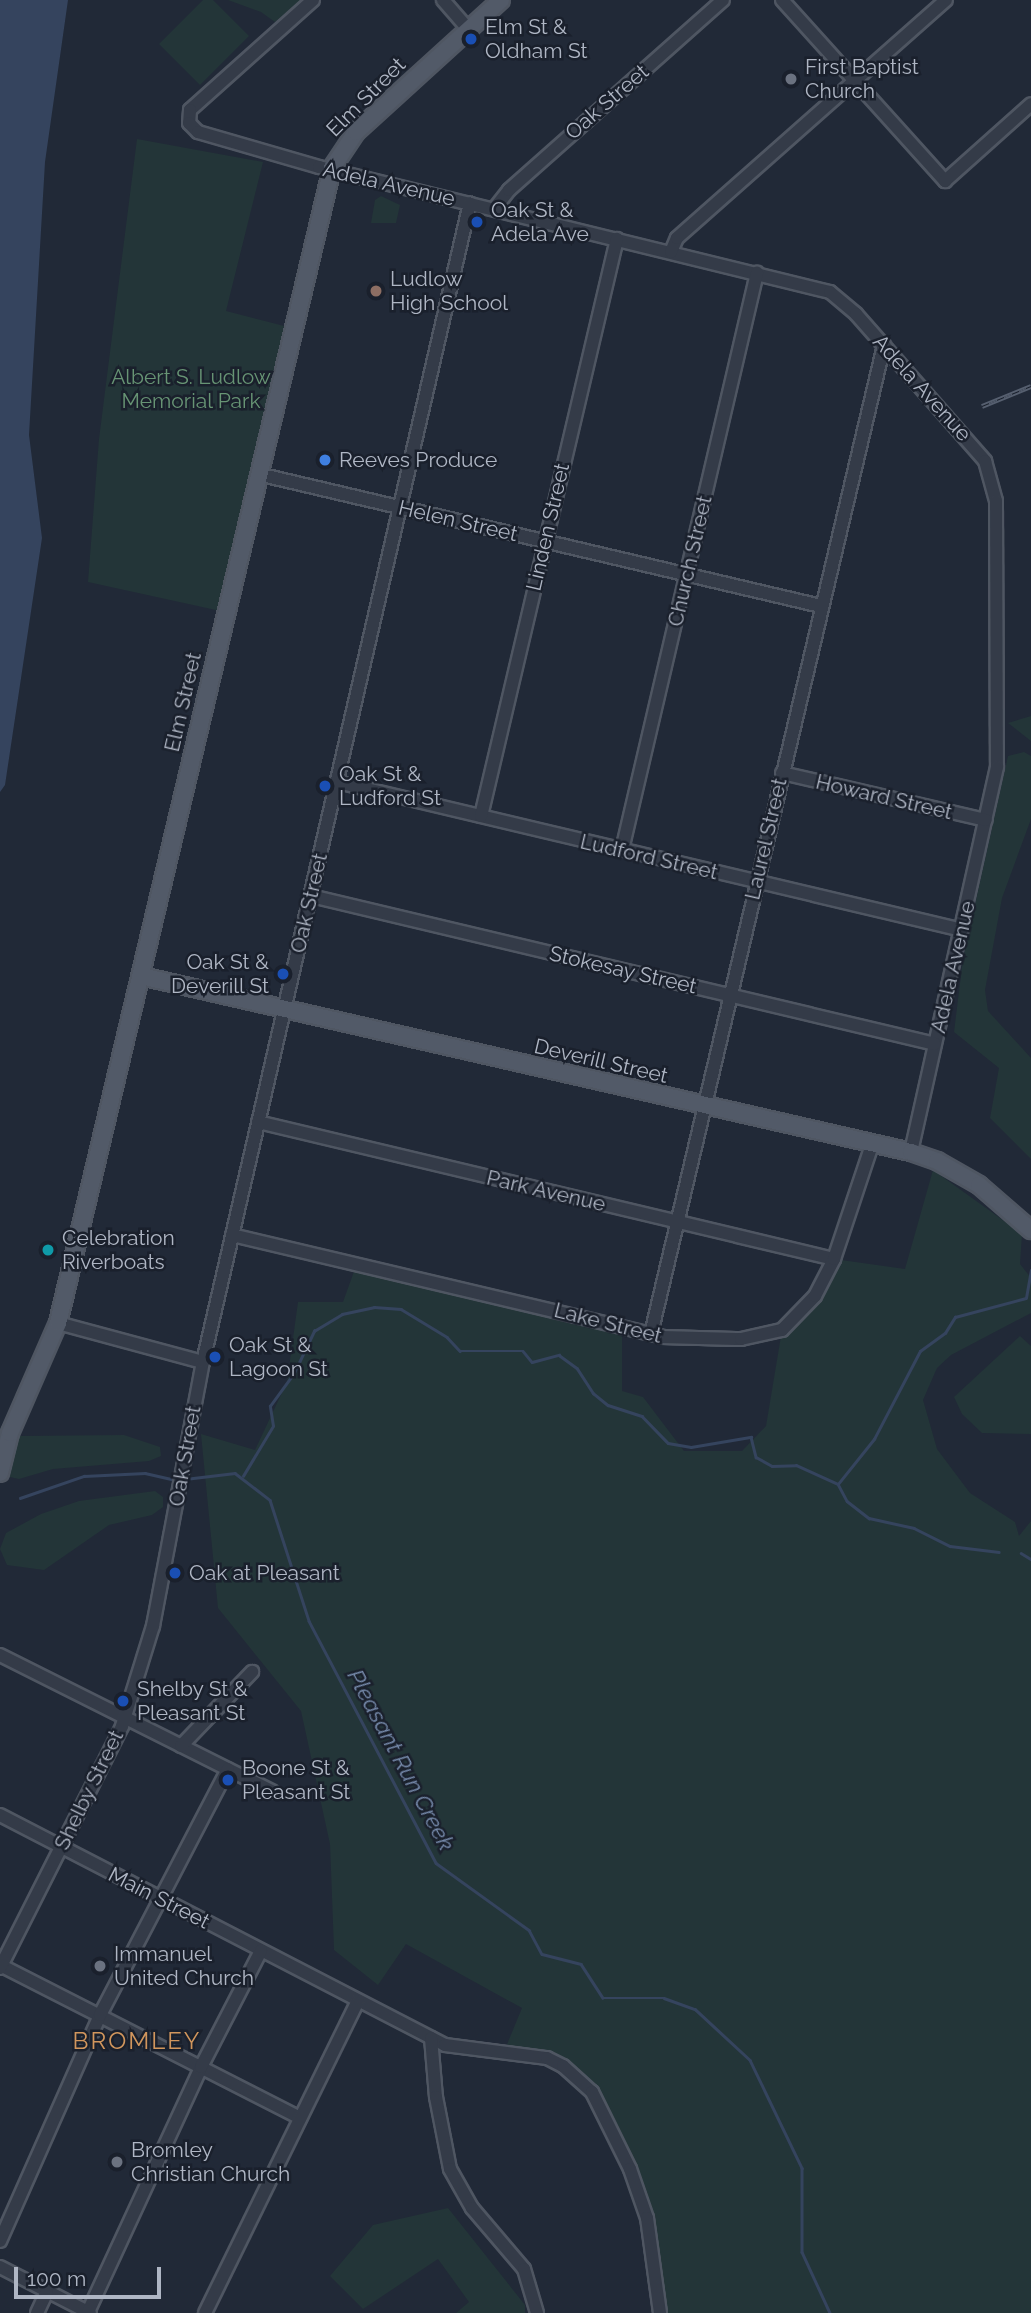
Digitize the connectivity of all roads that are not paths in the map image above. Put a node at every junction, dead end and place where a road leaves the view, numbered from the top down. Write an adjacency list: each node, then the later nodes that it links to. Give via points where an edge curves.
1 (313, 0): 10 (street, Adela Avenue, via 190,110 188,123 198,132 225,141)
2 (443, 0): 7 (street)
3 (501, 0): 7 (main road, Elm Street)
4 (723, 0): 12 (street, Oak Street, via 509,190)
5 (782, 0): 8 (street)
6 (946, 0): 8 (street)
7 (468, 29): 10 (main road, Elm Street, via 356,132)
8 (855, 81): 9 (street, via 945,181); 14 (street, via 677,238)
9 (1031, 104)
10 (332, 168): 11 (street, Adela Avenue); 17 (main road, Elm Street)
11 (470, 203): 12 (street, Adela Avenue); 18 (street, Oak Street)
12 (495, 208): 13 (street, Adela Avenue)
13 (617, 239): 14 (street, Adela Avenue); 19 (street, Linden Street)
14 (671, 251): 15 (street, Adela Avenue)
15 (757, 273): 16 (street, Adela Avenue, via 830,292); 20 (street, Church Street)
16 (884, 345): 21 (street, Laurel Street); 25 (street, Adela Avenue, via 977,450 993,483 999,738)
17 (258, 474): 18 (street, Helen Street); 30 (main road, Elm Street)
18 (402, 508): 19 (street, Helen Street); 23 (street, Oak Street)
19 (546, 541): 20 (street, Helen Street); 24 (street, Linden Street)
20 (687, 575): 21 (street, Helen Street); 26 (street, Church Street)
21 (821, 606): 22 (street, Laurel Street)
22 (782, 773): 25 (street, Howard Street); 27 (street, Laurel Street)
23 (337, 782): 24 (street, Ludford Street); 28 (street, Oak Street)
24 (481, 816): 26 (street, Ludford Street)
25 (986, 821): 29 (street, Adela Avenue)
26 (622, 850): 27 (street, Ludford Street)
27 (756, 881): 29 (street, Ludford Street); 31 (street, Laurel Street)
28 (311, 896): 31 (street, Stokesay Street); 32 (street, Oak Street)
29 (962, 930): 33 (street, Adela Avenue)
30 (141, 976): 32 (main road, Deverill Street); 42 (main road, Elm Street)
31 (729, 995): 33 (street, Stokesay Street); 34 (street, Laurel Street)
32 (285, 1008): 34 (main road, Deverill Street); 35 (street, Oak Street)
33 (935, 1044): 37 (street, Adela Avenue)
34 (704, 1107): 36 (main road, Deverill Street); 38 (street, Laurel Street)
35 (258, 1122): 38 (street, Park Avenue); 40 (street, Oak Street)
36 (872, 1145): 37 (main road, Deverill Street); 41 (street, Lake Street)
37 (911, 1152): 39 (main road, Deverill Street, via 979,1185)
38 (677, 1222): 41 (street, Park Avenue); 43 (street, Laurel Street)
39 (1031, 1230)
40 (232, 1235): 43 (street, Lake Street); 44 (street, Oak Street)
41 (834, 1259): 43 (street, Lake Street, via 815,1296 782,1330 741,1339)
42 (58, 1323): 44 (street); 45 (main road, Elm Street, via 10,1433)
43 (651, 1334)
44 (203, 1362): 46 (street, Oak Street)
45 (0, 1473)
46 (158, 1605): 49 (street, Shelby Street)
47 (0, 1655): 49 (street)
48 (252, 1672): 50 (street)
49 (126, 1716): 50 (street); 54 (street, Shelby Street)
50 (181, 1746): 51 (street)
51 (228, 1769): 52 (street); 55 (street)
52 (273, 1792)
53 (0, 1815): 54 (street, Main Street)
54 (61, 1847): 55 (street, Main Street); 57 (street, Shelby Street)
55 (160, 1899): 56 (street, Main Street); 59 (street)
56 (261, 1951): 58 (street, Main Street); 61 (street)
57 (0, 1966): 59 (street)
58 (358, 2001): 60 (street, Main Street); 62 (street)
59 (100, 2015): 61 (street); 63 (street)
60 (431, 2038): 69 (street, via 436,2097 450,2169 472,2208 524,2269); 70 (street, Main Street, via 468,2052 547,2058 564,2066 592,2092 647,2218)
61 (201, 2067): 62 (street); 67 (street)
62 (300, 2118): 68 (street)
63 (0, 2241)
64 (0, 2267): 65 (street)
65 (47, 2292): 66 (street); 67 (street)
66 (37, 2313)
67 (89, 2313)
68 (205, 2313)
69 (537, 2313)
70 (660, 2313)

